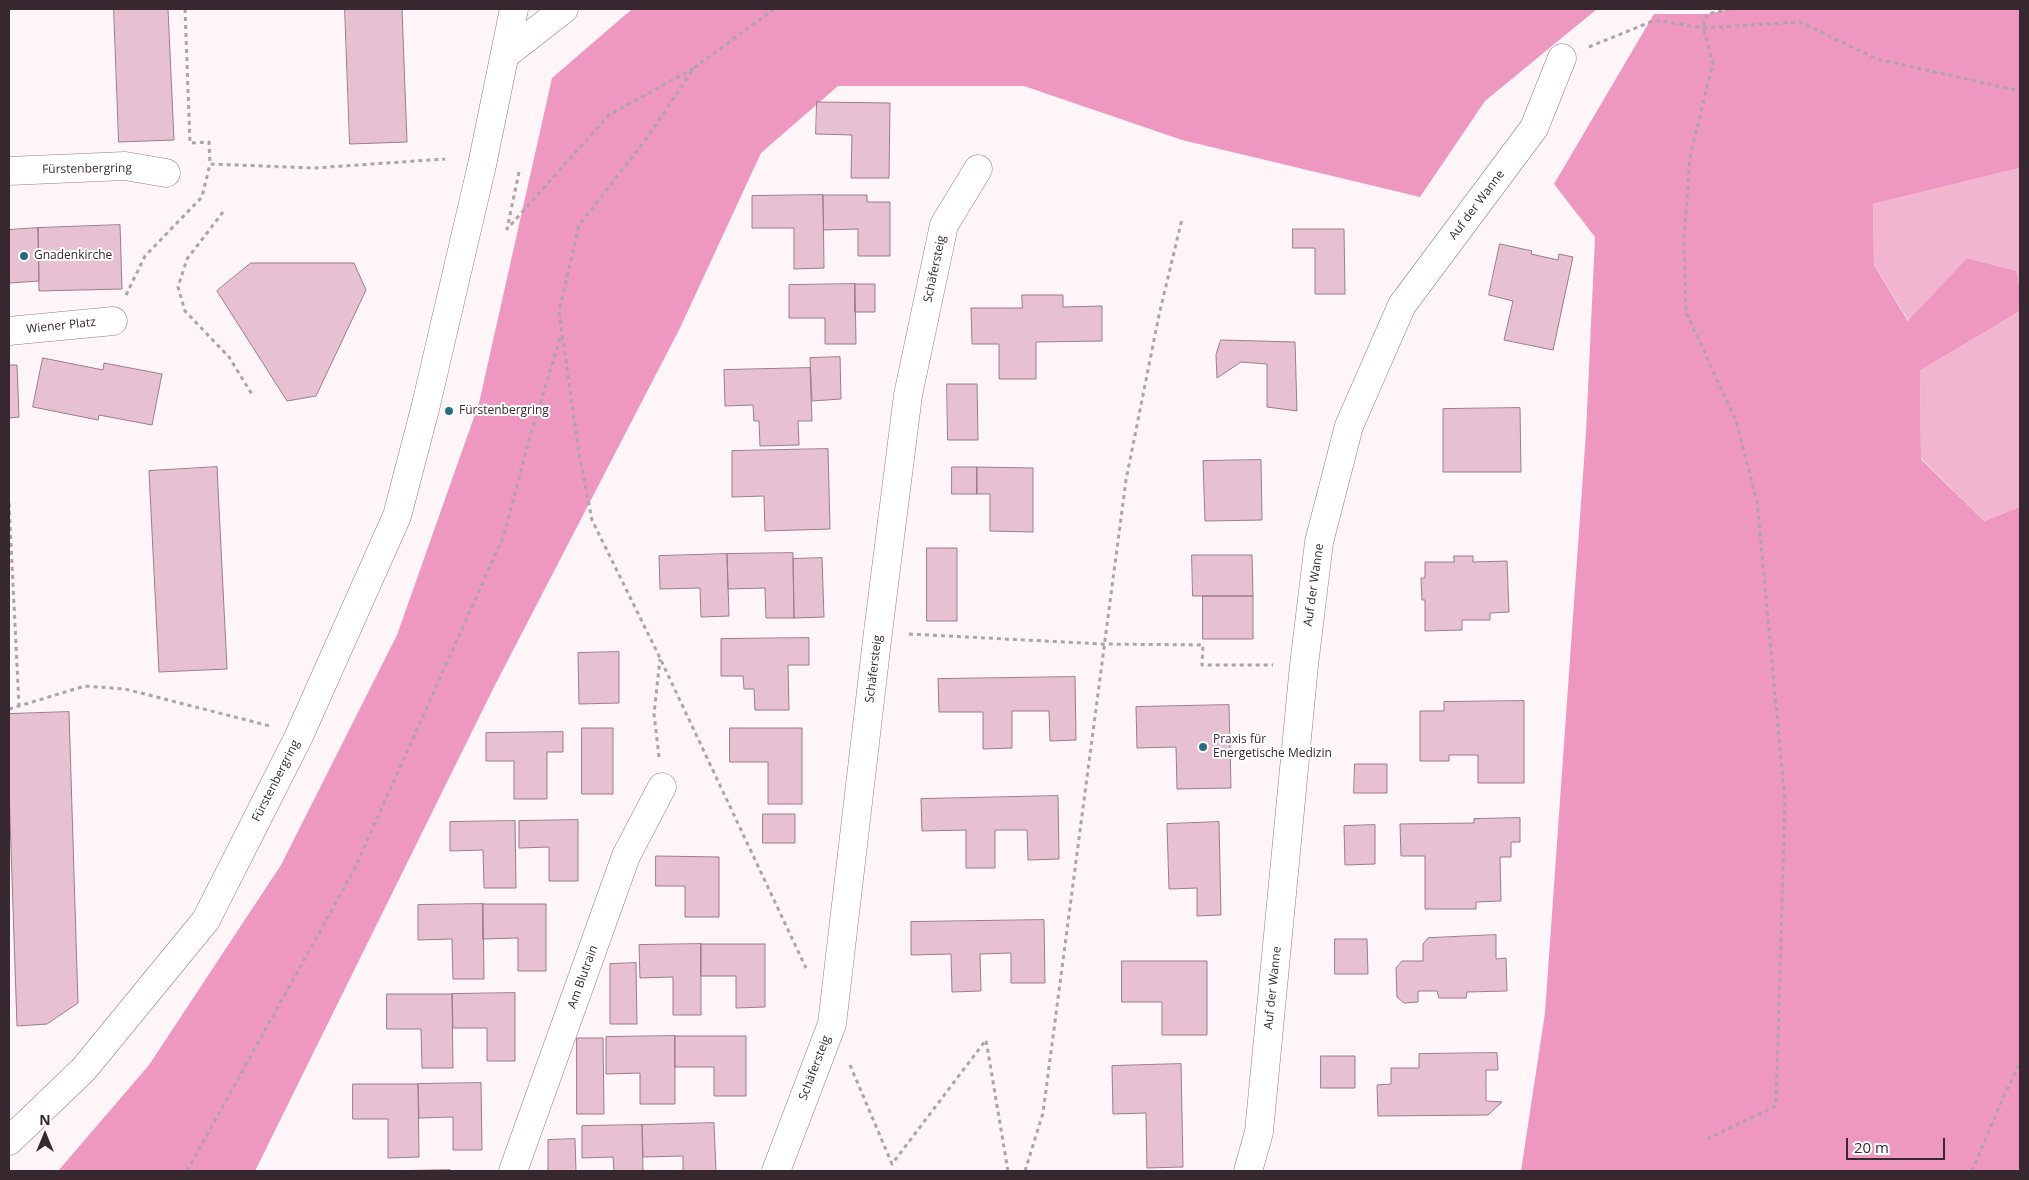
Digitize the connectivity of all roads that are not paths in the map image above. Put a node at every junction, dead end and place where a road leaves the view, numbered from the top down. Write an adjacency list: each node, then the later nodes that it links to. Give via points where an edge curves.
1 (514, 9): 3 (street, Fürstenbergring)
2 (564, 9): 3 (street)
3 (505, 55): 11 (street, Fürstenbergring, via 444,331 396,516 299,736 206,920 84,1069)
4 (1562, 58): 14 (street, Auf der Wanne, via 1534,128 1402,305 1349,426 1319,542 1259,1132)
5 (978, 169): 13 (street, Schäfersteig, via 944,226 908,395 832,1024)
6 (9, 171): 7 (street, Fürstenbergring, via 125,166)
7 (166, 173)
8 (113, 321): 9 (street, Wiener Platz)
9 (9, 332)
10 (662, 787): 12 (street, Am Blutrain, via 626,856)
11 (9, 1142)
12 (513, 1171)
13 (776, 1171)
14 (1248, 1171)

